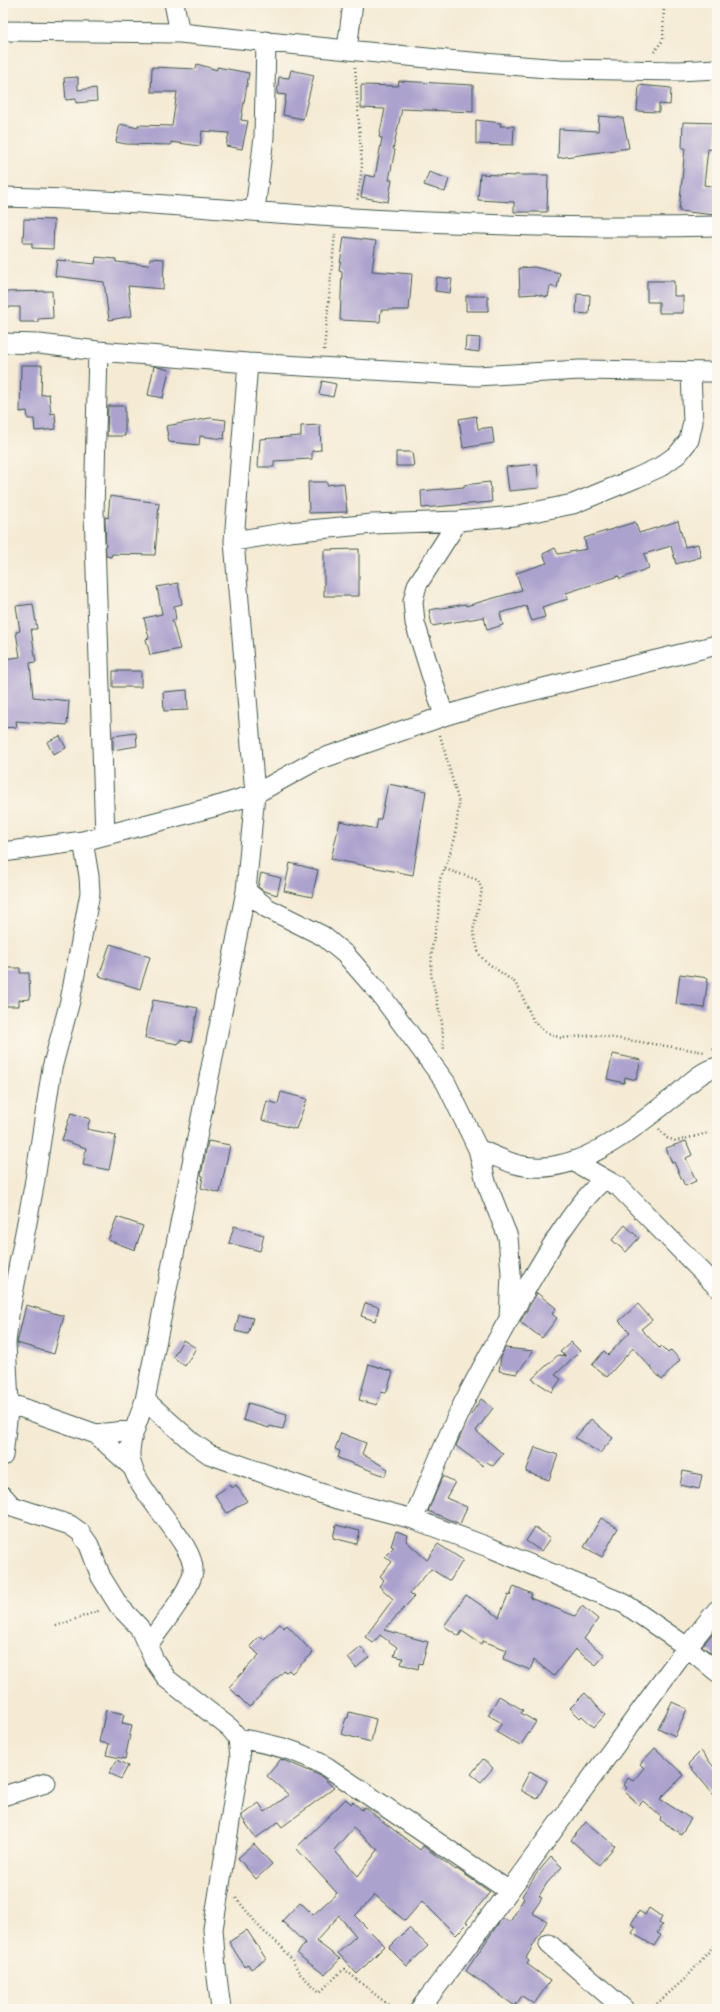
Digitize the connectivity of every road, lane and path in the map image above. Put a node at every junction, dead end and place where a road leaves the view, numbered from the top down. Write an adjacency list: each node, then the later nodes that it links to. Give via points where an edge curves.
1 (174, 3): 5 (street)
2 (353, 3): 7 (street)
3 (664, 3): 9 (path, via 663,40 658,50)
4 (3, 31): 5 (street)
5 (180, 33): 6 (street)
6 (266, 41): 7 (street); 11 (street, via 264,137)
7 (351, 49): 9 (street, via 560,69); 12 (path, via 362,166)
8 (717, 69): 9 (street)
9 (632, 71)
10 (3, 196): 11 (street)
11 (255, 210): 12 (street)
12 (345, 217): 13 (street, via 610,228); 17 (path)
13 (717, 226)
14 (3, 343): 15 (street, via 39,344)
15 (98, 351): 16 (street); 25 (street, via 94,513)
16 (248, 363): 17 (street); 21 (street)
17 (323, 367): 19 (street, via 477,376 580,370)
18 (717, 372): 19 (street)
19 (691, 373): 20 (street, via 693,422 689,440 678,454 660,467 573,504 514,516)
20 (458, 521): 21 (street, via 372,524 289,532); 23 (street, via 416,584 413,601 415,623)
21 (234, 541): 24 (street)
22 (717, 645): 23 (street, via 507,697)
23 (439, 717): 24 (street, via 316,761); 28 (path, via 459,803 455,838)
24 (256, 794): 25 (street); 29 (street)
25 (105, 835): 26 (street)
26 (83, 841): 27 (street); 40 (street, via 90,893 70,1001 52,1068 34,1186 9,1315 6,1343)
27 (3, 852)
28 (445, 869): 30 (path, via 440,879 431,974 442,1023); 31 (path, via 478,880 482,890 473,931 480,954 485,961 514,982 534,1022 546,1033 560,1038 595,1035)
29 (246, 892): 34 (street, via 266,908 323,936 346,955 380,994 446,1083); 39 (street)
30 (444, 1053)
31 (714, 1060): 32 (street, via 711,1068)
32 (648, 1117): 33 (path, via 670,1140 676,1141); 35 (street, via 601,1148)
33 (708, 1133)
34 (478, 1149): 35 (street, via 515,1164 531,1167 554,1166); 38 (street, via 486,1182 508,1238 511,1273)
35 (573, 1161): 36 (street)
36 (604, 1179): 37 (street, via 619,1187 640,1207); 38 (street, via 588,1194 566,1225)
37 (717, 1287)
38 (509, 1320): 46 (street, via 463,1405)
39 (145, 1400): 41 (street); 46 (street, via 209,1454 337,1499)
40 (6, 1402): 42 (street); 43 (street)
41 (135, 1430): 42 (street); 44 (street, via 130,1454)
42 (96, 1434): 44 (street)
43 (3, 1456)
44 (131, 1466): 50 (street, via 191,1556 193,1570 189,1585)
45 (3, 1496): 47 (street, via 12,1506 70,1525 80,1532)
46 (413, 1519): 51 (street, via 626,1604)
47 (119, 1606): 49 (path); 50 (street, via 139,1627)
48 (717, 1610): 51 (street)
49 (56, 1626)
50 (148, 1644): 53 (street, via 154,1660 167,1679 230,1728)
51 (687, 1647): 52 (street); 57 (street)
52 (717, 1672)
53 (238, 1738): 56 (street, via 240,1758); 57 (street, via 277,1745 305,1754)
54 (46, 1783): 55 (street)
55 (3, 1796)
56 (220, 1875): 60 (street, via 213,1930); 61 (path, via 262,1930 281,1946 300,1974 320,1992 344,1969)
57 (509, 1892): 62 (street)
58 (717, 1942): 64 (path, via 687,1977)
59 (548, 1944): 63 (street)
60 (221, 2009)
61 (393, 2009)
62 (420, 2009)
63 (624, 2009)
64 (651, 2009)

